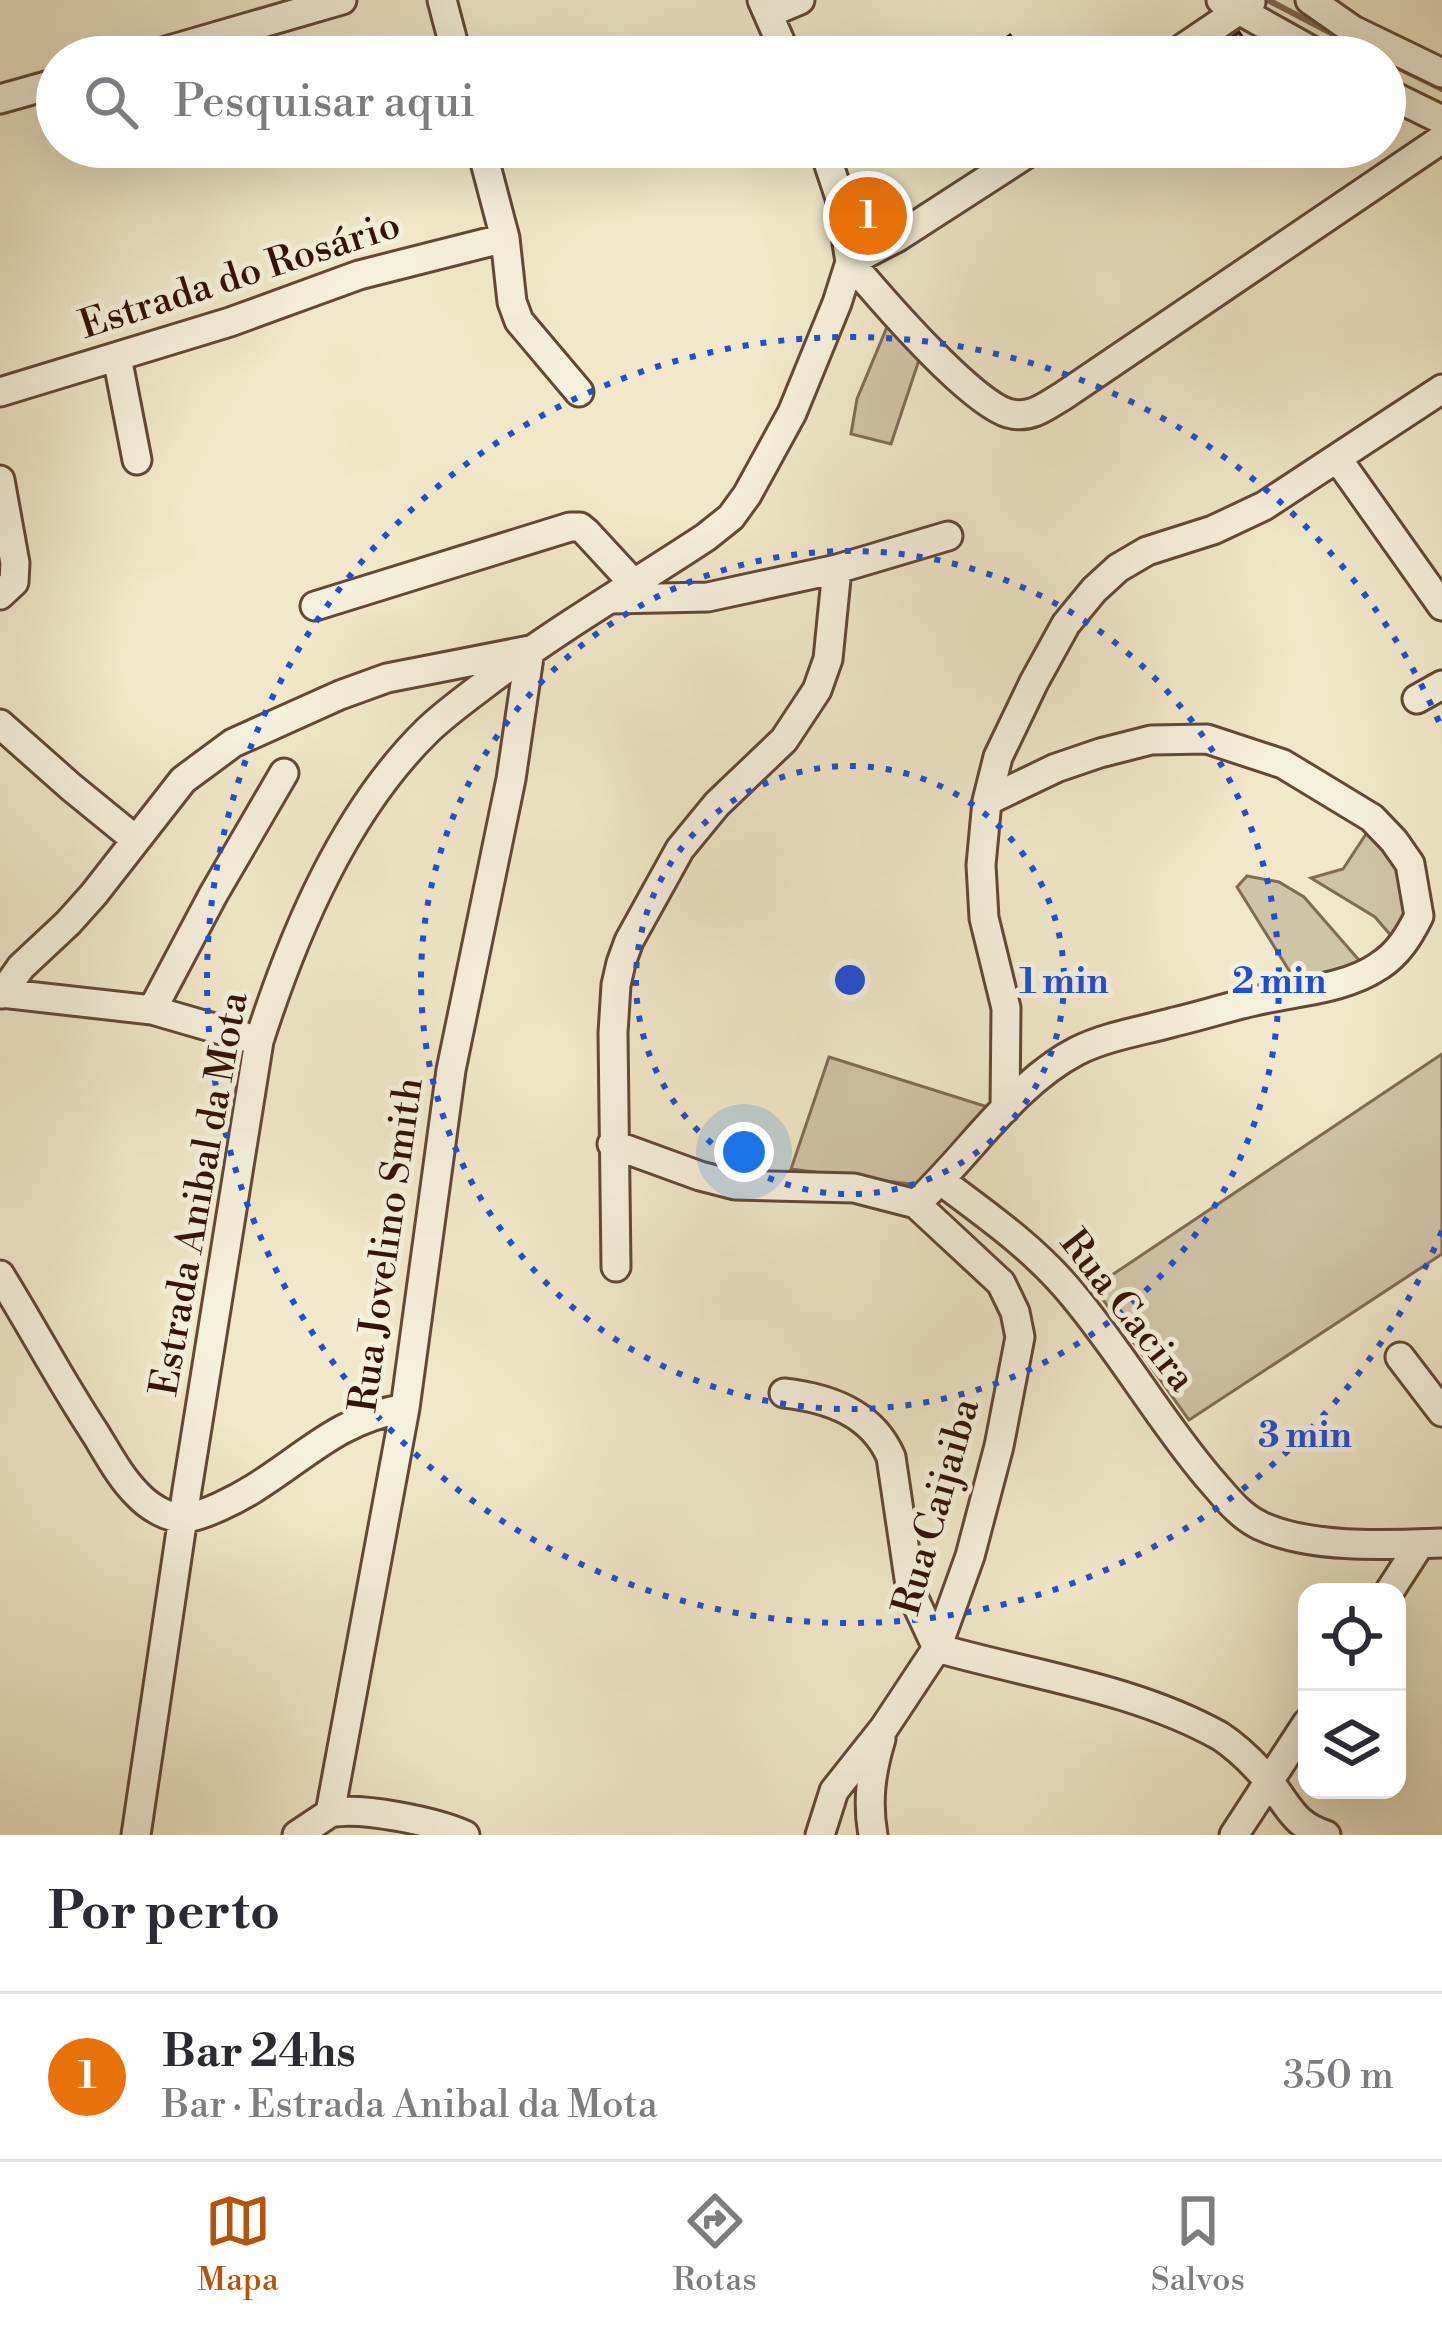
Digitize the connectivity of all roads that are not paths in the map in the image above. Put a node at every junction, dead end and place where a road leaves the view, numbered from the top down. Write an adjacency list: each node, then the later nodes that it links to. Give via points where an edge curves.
1 (342, 0): 7 (street)
2 (442, 0): 8 (street)
3 (800, 0): 6 (street)
4 (1310, 0): 12 (street)
5 (1240, 3): 10 (street); 11 (street)
6 (766, 7): 9 (street)
7 (218, 36)
8 (452, 36)
9 (779, 36)
10 (1197, 36)
11 (1291, 36)
12 (1365, 36)
13 (1406, 56): 14 (street)
14 (1442, 73)
15 (36, 88): 16 (street)
16 (0, 99)
17 (1406, 102): 18 (street)
18 (1442, 120)
19 (1442, 139): 20 (street)
20 (1406, 163)
21 (487, 168): 25 (street)
22 (830, 168): 26 (street, Estrada Anibal da Mota)
23 (1005, 168): 26 (street)
24 (1399, 168): 26 (street, via 1033,414 997,410 979,396)
25 (506, 238): 27 (street, Estrada do Rosário, via 359,275); 30 (street, via 519,321)
26 (850, 262): 35 (street, Estrada Anibal da Mota, via 792,413 747,495)
27 (117, 357): 29 (street, Estrada do Rosário); 32 (street)
28 (1442, 389): 31 (street)
29 (0, 392)
30 (579, 392)
31 (1337, 458): 41 (street); 45 (street, via 1264,506 1147,551 1094,590 1034,682)
32 (137, 460)
33 (0, 480): 38 (street, via 15,563 14,582)
34 (948, 536): 36 (street)
35 (688, 549): 37 (street, Estrada Anibal da Mota); 39 (street)
36 (837, 569): 39 (street); 53 (street, via 817,690 784,740 680,849 629,940 616,985)
37 (623, 592): 39 (street); 40 (street, via 586,532 570,527); 42 (street, Estrada Anibal da Mota)
38 (0, 595)
39 (708, 597)
40 (315, 606)
41 (1442, 606)
42 (530, 650): 46 (street, via 387,679 233,743 183,780); 51 (street, Estrada Anibal da Mota, via 429,729 360,817 301,928); 61 (street, Rua Jovelino Smith, via 451,1070)
43 (0, 724): 46 (street)
44 (284, 773): 50 (street)
45 (987, 801): 48 (street, via 1100,753 1151,740 1208,739 1282,764 1372,818 1410,864); 52 (street, via 984,918 1006,1008)
46 (136, 841): 49 (street)
47 (1442, 895): 48 (street)
48 (1419, 916): 52 (street, via 1375,970 1078,1050)
49 (1, 993): 50 (street)
50 (152, 1010): 51 (street)
51 (260, 1041): 62 (street, Estrada Anibal da Mota)
52 (1005, 1108): 54 (street)
53 (612, 1144): 55 (street, via 735,1185 854,1188); 56 (street)
54 (941, 1180): 55 (street); 63 (street, Rua Cacira, via 1031,1249 1074,1295 1240,1514 1307,1538)
55 (916, 1204): 65 (street, Rua Caijaiba, via 1001,1283 1020,1337 988,1490)
56 (616, 1267)
57 (0, 1275): 62 (street, via 134,1492)
58 (1400, 1357): 60 (street)
59 (784, 1393): 65 (street, via 842,1406 885,1442 911,1592)
60 (1437, 1393)
61 (405, 1408): 62 (street, via 336,1431 252,1490); 69 (street, Rua Jovelino Smith)
62 (183, 1519): 71 (street, Estrada Anibal da Mota)
63 (1431, 1544): 64 (street)
64 (1398, 1583)
65 (938, 1648): 66 (street, Rua Caijaiba); 68 (street, via 1110,1692 1196,1724 1225,1739)
66 (884, 1728): 74 (street, Rua Caijaiba, via 834,1791); 75 (street, via 868,1801)
67 (1298, 1737): 68 (street)
68 (1270, 1782): 70 (street); 76 (street, via 1286,1809)
69 (338, 1820): 72 (street); 73 (street)
70 (1239, 1833)
71 (136, 1835)
72 (297, 1835)
73 (465, 1835)
74 (820, 1835)
75 (873, 1835)
76 (1326, 1835)

